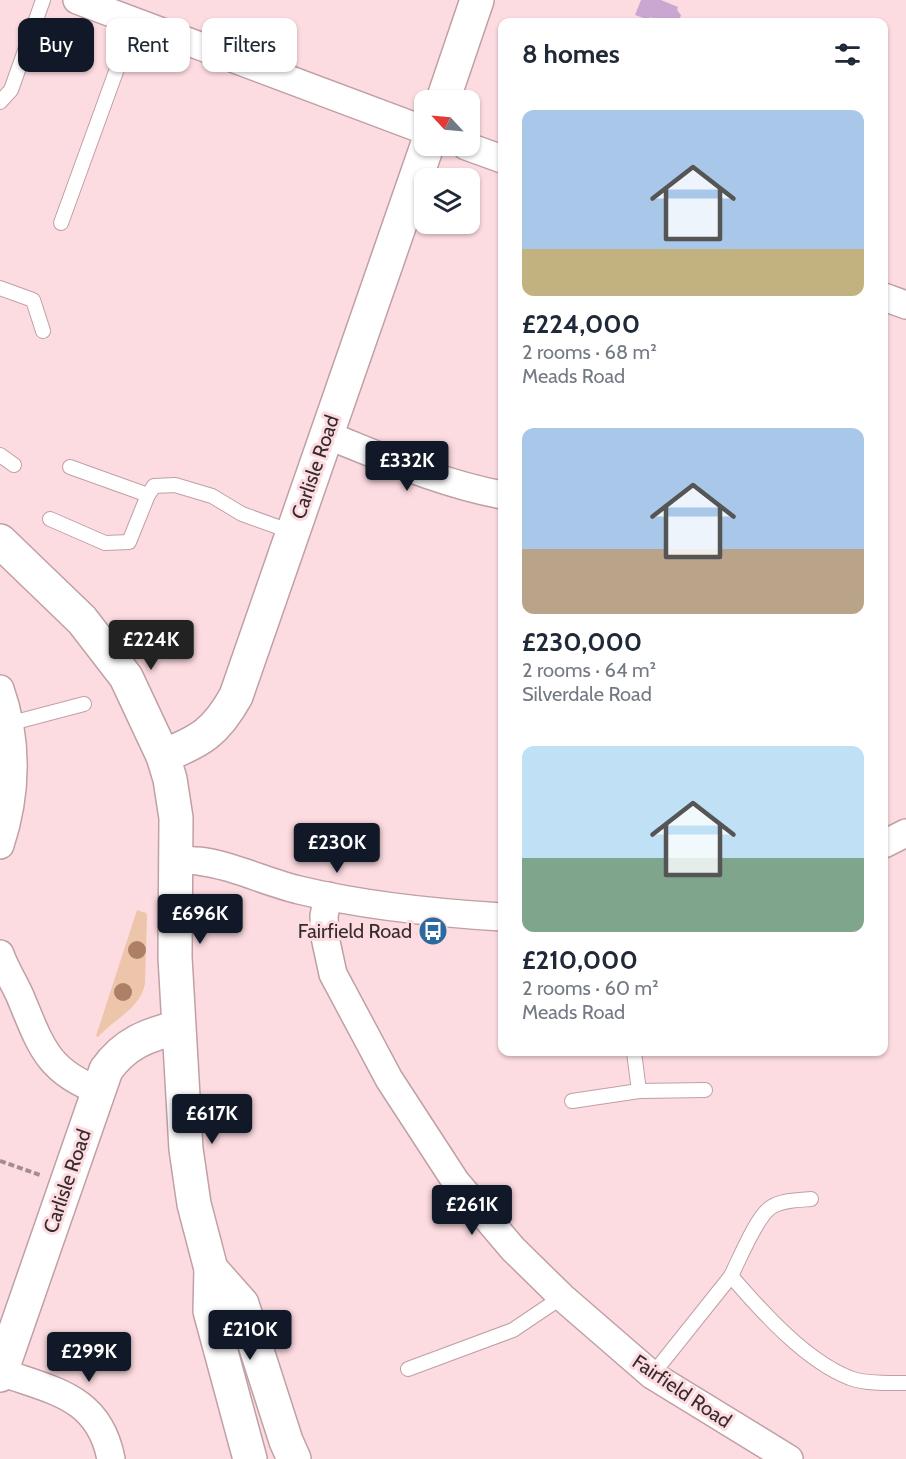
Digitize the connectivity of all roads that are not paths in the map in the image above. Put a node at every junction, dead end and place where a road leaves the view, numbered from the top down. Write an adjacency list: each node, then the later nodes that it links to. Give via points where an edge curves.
1 (43, 0): 8 (lane, via 11,90)
2 (77, 0): 4 (street)
3 (477, 0): 7 (street)
4 (124, 18)
5 (190, 43): 9 (street)
6 (116, 72): 13 (lane)
7 (446, 90)
8 (0, 102)
9 (414, 126)
10 (480, 151): 12 (street)
11 (424, 156): 18 (street, Carlisle Road)
12 (498, 158)
13 (61, 223)
14 (0, 288): 17 (lane, via 33,300)
15 (888, 298): 16 (street)
16 (906, 305)
17 (44, 331)
18 (327, 435): 22 (street, via 428,476); 25 (street, Carlisle Road)
19 (0, 455): 20 (lane)
20 (14, 465)
21 (70, 467): 23 (lane)
22 (498, 494)
23 (148, 495): 24 (lane, via 129,542 105,543); 25 (lane, via 154,486 175,485 212,496 242,514)
24 (50, 519)
25 (292, 532): 30 (street, Carlisle Road, via 236,696 224,718 203,738)
26 (0, 541): 30 (street, via 82,620 101,645 126,678)
27 (0, 689): 29 (street)
28 (84, 704): 29 (lane)
29 (8, 724): 33 (street, via 13,746 13,791)
30 (163, 756): 34 (street, via 176,818)
31 (906, 833): 32 (street)
32 (888, 842)
33 (0, 845)
34 (176, 862): 35 (street, via 197,860); 38 (street)
35 (328, 896): 36 (street, via 435,913); 47 (street, Fairfield Road, via 325,937 333,975 389,1079 456,1182 513,1249)
36 (498, 916)
37 (0, 954): 40 (street, via 43,1050 60,1070)
38 (178, 1028): 40 (street, Carlisle Road, via 140,1038 125,1049 106,1070); 45 (street, via 186,1149 194,1204)
39 (635, 1056): 42 (lane)
40 (98, 1090): 49 (street, Carlisle Road)
41 (705, 1090): 42 (lane)
42 (639, 1091): 43 (lane)
43 (572, 1101)
44 (811, 1199): 46 (lane, via 770,1208 755,1227)
45 (211, 1269): 53 (street, via 210,1311); 54 (street, via 242,1304)
46 (731, 1276): 50 (lane); 51 (lane, via 813,1359 852,1379)
47 (562, 1297): 48 (lane, via 513,1330); 50 (street, Fairfield Road)
48 (408, 1369)
49 (0, 1374): 52 (street, via 58,1392 80,1404 97,1420)
50 (652, 1375): 55 (street, Fairfield Road)
51 (906, 1383)
52 (111, 1459)
53 (250, 1459)
54 (294, 1459)
55 (789, 1459)

